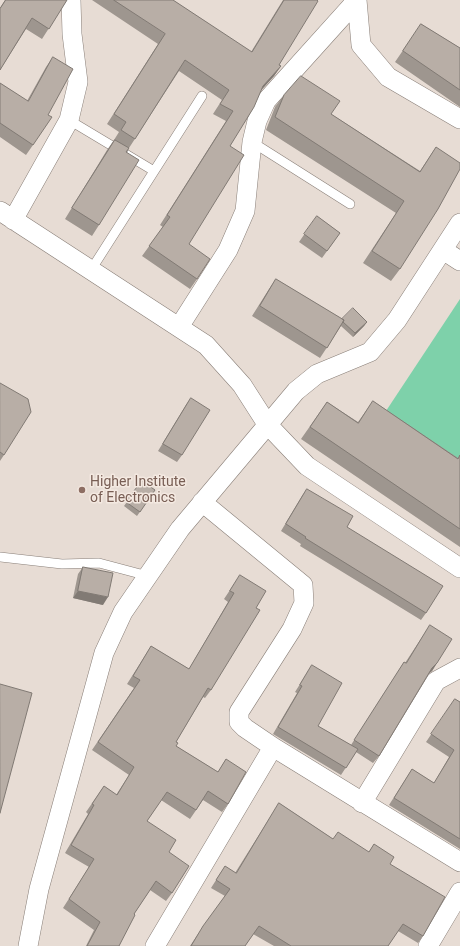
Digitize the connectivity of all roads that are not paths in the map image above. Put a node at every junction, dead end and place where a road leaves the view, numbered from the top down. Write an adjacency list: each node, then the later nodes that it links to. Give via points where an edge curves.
1 (71, 0): 4 (street, via 78,82)
2 (202, 96): 6 (lane)
3 (460, 119): 5 (street, via 388,77 362,45 357,0 266,101 257,121)
4 (69, 120): 6 (lane); 8 (street)
5 (252, 142): 7 (lane); 13 (street, via 245,211 228,250)
6 (154, 170): 12 (lane)
7 (350, 204)
8 (7, 215): 12 (street)
9 (460, 223): 10 (street)
10 (443, 250): 11 (street); 14 (street, via 397,320 370,352 317,374 296,391)
11 (460, 261)
12 (91, 270): 13 (street)
13 (179, 327): 14 (street, via 206,345 242,385)
14 (267, 424): 15 (street); 17 (street, via 307,466)
15 (202, 502): 18 (street); 20 (street, via 303,585 304,603 292,629 239,712 239,722)
16 (0, 557): 18 (lane, via 62,564 99,563)
17 (460, 568)
18 (148, 576): 24 (street, via 123,612 104,653 39,889)
19 (460, 668): 21 (street, via 436,681)
20 (273, 747): 21 (street); 25 (street)
21 (362, 803): 22 (street)
22 (460, 862)
23 (460, 892): 26 (street)
24 (28, 946)
25 (155, 946)
26 (428, 946)

